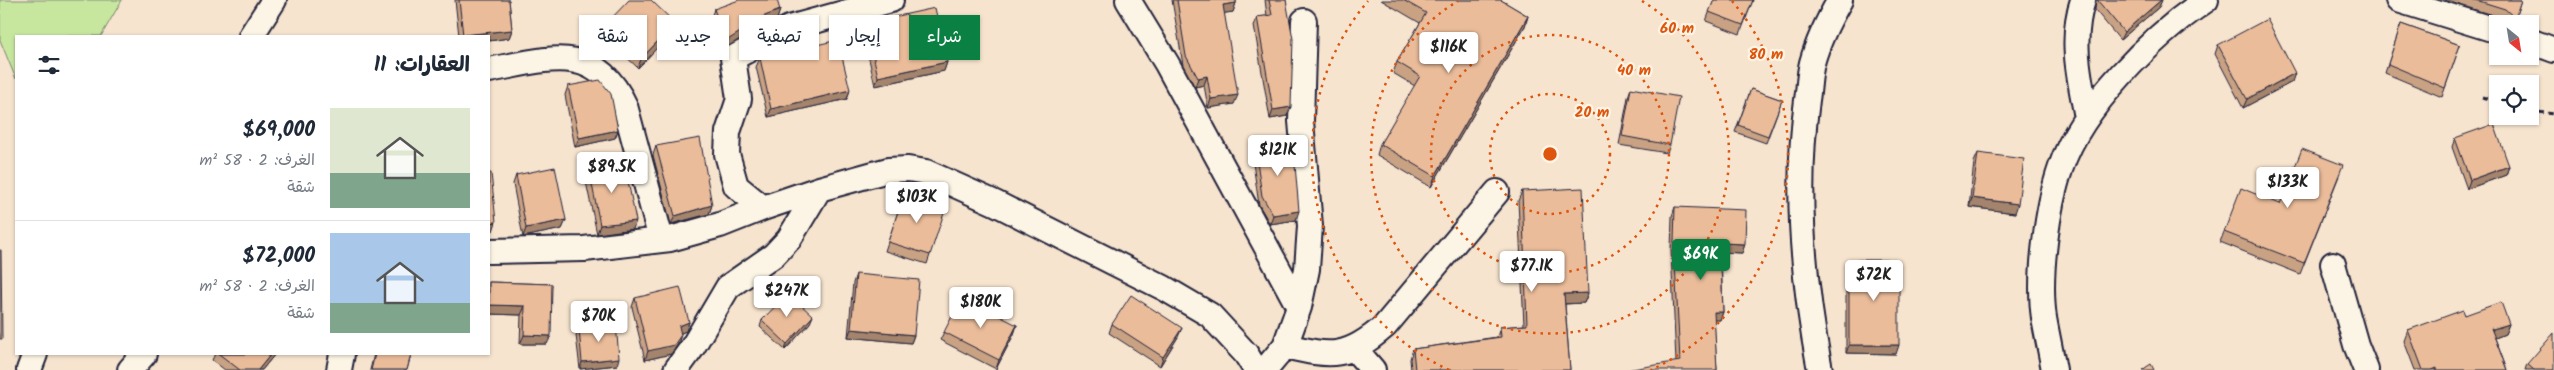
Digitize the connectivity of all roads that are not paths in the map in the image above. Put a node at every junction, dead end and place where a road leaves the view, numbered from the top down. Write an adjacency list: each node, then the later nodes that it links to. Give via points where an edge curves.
1 (274, 0): 10 (street)
2 (891, 0): 17 (street, via 790,28 733,58 738,99 728,132 727,154 736,186)
3 (1128, 0): 21 (street, via 1167,64)
4 (1840, 0): 34 (street, via 1812,63 1803,131 1808,308)
5 (2083, 0): 14 (street, via 2077,19 2076,59)
6 (2206, 0): 14 (street, via 2170,27 2122,74)
7 (2398, 0): 9 (street)
8 (1304, 21): 21 (street, via 1301,121 1310,226 1307,269)
9 (2489, 28)
10 (252, 35)
11 (2539, 45): 12 (street)
12 (2554, 50)
13 (490, 70): 18 (street, via 569,58 606,76 625,106)
14 (2087, 117): 35 (street, via 2061,166 2048,222 2044,316)
15 (819, 189): 17 (street); 30 (street, via 789,239 774,255 728,287); 31 (street, via 888,170 926,172 1164,288 1210,315 1246,354)
16 (1498, 192): 23 (street, via 1385,326)
17 (763, 208): 18 (street, via 720,225)
18 (661, 240): 19 (street, via 584,249)
19 (490, 251)
20 (2333, 264): 36 (street)
21 (1299, 308): 22 (street)
22 (1285, 346): 23 (street, via 1323,355); 32 (street)
23 (1354, 348): 33 (street)
24 (35, 355): 27 (street)
25 (143, 355): 28 (street)
26 (342, 355): 29 (street)
27 (29, 370)
28 (130, 370)
29 (340, 370)
30 (676, 370)
31 (1256, 370)
32 (1265, 370)
33 (1373, 370)
34 (1820, 370)
35 (2054, 370)
36 (2366, 370)

